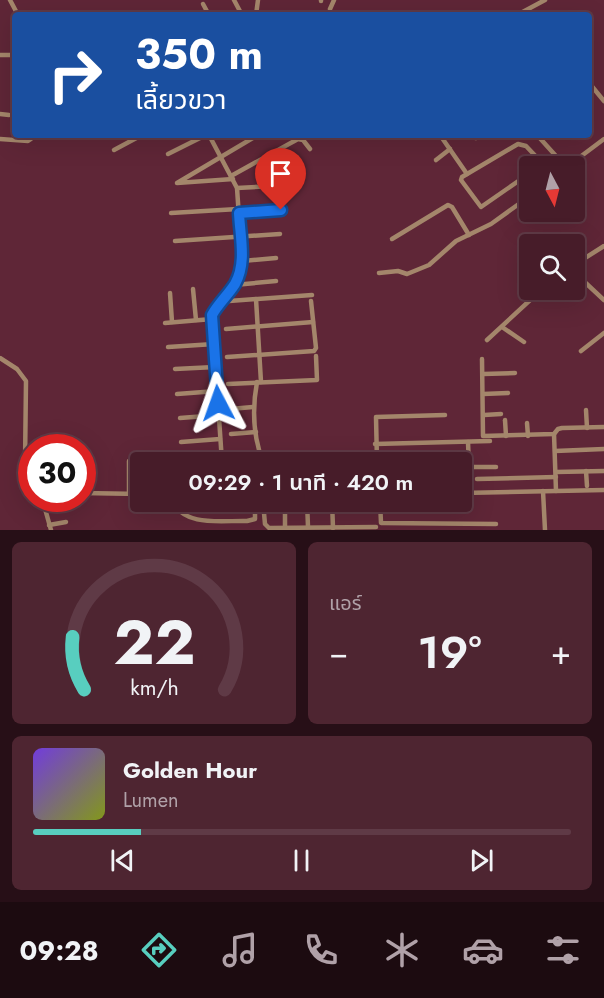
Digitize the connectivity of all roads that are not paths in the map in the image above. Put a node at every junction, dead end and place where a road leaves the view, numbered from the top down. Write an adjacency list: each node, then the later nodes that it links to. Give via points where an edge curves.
1 (545, 0): 7 (street)
2 (333, 1): 4 (street); 5 (street)
3 (202, 4): 6 (street)
4 (341, 5)
5 (330, 9)
6 (207, 12)
7 (523, 12)
8 (592, 87): 9 (street)
9 (604, 102)
10 (0, 114): 11 (street)
11 (9, 115)
12 (31, 138): 19 (street)
13 (136, 138): 23 (street)
14 (202, 138): 24 (street)
15 (210, 138): 25 (street)
16 (253, 138): 25 (street)
17 (442, 138): 22 (street)
18 (540, 138): 27 (street)
19 (0, 139)
20 (604, 139): 28 (street)
21 (310, 149): 31 (street, via 298,139)
22 (450, 149): 29 (street); 30 (street)
23 (114, 150)
24 (168, 154)
25 (221, 156): 31 (street); 31 (street, via 177,183)
26 (534, 156): 30 (street, via 519,144)
27 (557, 156)
28 (581, 156)
29 (436, 160)
30 (467, 174): 32 (street, via 461,180 481,207)
31 (232, 178): 34 (street)
32 (519, 181)
33 (273, 186): 34 (street)
34 (237, 188): 37 (street)
35 (519, 204): 40 (street)
36 (281, 210): 37 (street)
37 (239, 211): 38 (street); 41 (street)
38 (171, 213)
39 (280, 234): 41 (street)
40 (469, 235): 42 (street, via 448,205); 48 (street, via 424,268 406,274)
41 (240, 236): 43 (street); 47 (street)
42 (392, 239)
43 (175, 241)
44 (604, 246): 46 (street)
45 (276, 258): 47 (street)
46 (585, 259)
47 (242, 261): 51 (street)
48 (379, 273)
49 (276, 281): 51 (street)
50 (585, 282): 57 (street)
51 (234, 285): 60 (street)
52 (193, 290): 61 (street)
53 (170, 293): 63 (street)
54 (312, 295): 55 (street)
55 (256, 299): 58 (street); 65 (street)
56 (530, 300): 66 (street)
57 (604, 300)
58 (230, 301)
59 (311, 301): 64 (street)
60 (212, 319): 61 (street); 71 (street)
61 (196, 320): 63 (street)
62 (165, 322): 63 (street)
63 (172, 322)
64 (314, 322): 65 (street); 74 (street, via 314,351)
65 (258, 327): 67 (street); 74 (street)
66 (502, 327): 69 (street); 70 (street)
67 (226, 329)
68 (604, 333): 73 (street)
69 (487, 340)
70 (524, 342)
71 (214, 344): 72 (street); 79 (street)
72 (168, 347)
73 (581, 351)
74 (260, 354): 76 (street); 83 (street)
75 (316, 356): 83 (street, via 317,380)
76 (227, 357)
77 (0, 358): 102 (street, via 17,369 26,381)
78 (482, 359): 82 (street)
79 (216, 368): 80 (street); 85 (street)
80 (175, 369)
81 (515, 373): 82 (street)
82 (483, 374): 88 (street)
83 (259, 382): 84 (street); 89 (street)
84 (228, 384)
85 (217, 392): 86 (street); 93 (street)
86 (177, 393)
87 (507, 393): 88 (street)
88 (483, 394): 95 (street)
89 (253, 407): 90 (street); 101 (street)
90 (230, 408)
91 (586, 410): 100 (street)
92 (501, 414): 95 (street)
93 (219, 415): 96 (street); 107 (street)
94 (445, 415): 111 (street, via 377,417)
95 (484, 415): 105 (street, via 483,436)
96 (180, 418)
97 (505, 420): 105 (street)
98 (527, 423): 106 (street)
99 (604, 427): 100 (street)
100 (587, 428): 104 (street, via 562,428)
101 (256, 432): 103 (street); 115 (street)
102 (25, 434)
103 (231, 434)
104 (555, 434): 106 (street); 113 (street)
105 (506, 436): 106 (street)
106 (528, 436)
107 (220, 439): 109 (street); 114 (street)
108 (490, 441): 110 (street)
109 (181, 442)
110 (468, 442): 111 (street); 117 (street)
111 (375, 444): 116 (street)
112 (604, 449): 113 (street)
113 (555, 451): 123 (street)
114 (221, 452)
115 (260, 452)
116 (376, 452)
117 (468, 452)
118 (129, 461): 131 (street)
119 (496, 466): 120 (street)
120 (472, 467)
121 (586, 471): 122 (street); 123 (street); 125 (street)
122 (604, 471)
123 (556, 474): 124 (street); 128 (street)
124 (477, 479)
125 (587, 486)
126 (604, 490): 128 (street)
127 (543, 491): 128 (street); 130 (street); 148 (street)
128 (556, 491)
129 (96, 493): 131 (street)
130 (472, 493)
131 (129, 494)
132 (46, 512): 143 (street)
133 (182, 512): 134 (street, via 192,519 248,521 255,519)
134 (255, 512)
135 (264, 512): 144 (street, via 266,527)
136 (285, 512): 144 (street)
137 (307, 512): 145 (street)
138 (332, 512): 146 (street)
139 (379, 512): 141 (street)
140 (66, 522): 143 (street)
141 (381, 523): 142 (street); 147 (street)
142 (495, 524)
143 (50, 527)
144 (285, 527): 145 (street)
145 (308, 527): 146 (street)
146 (333, 529): 147 (street)
147 (379, 529)
148 (545, 530)

